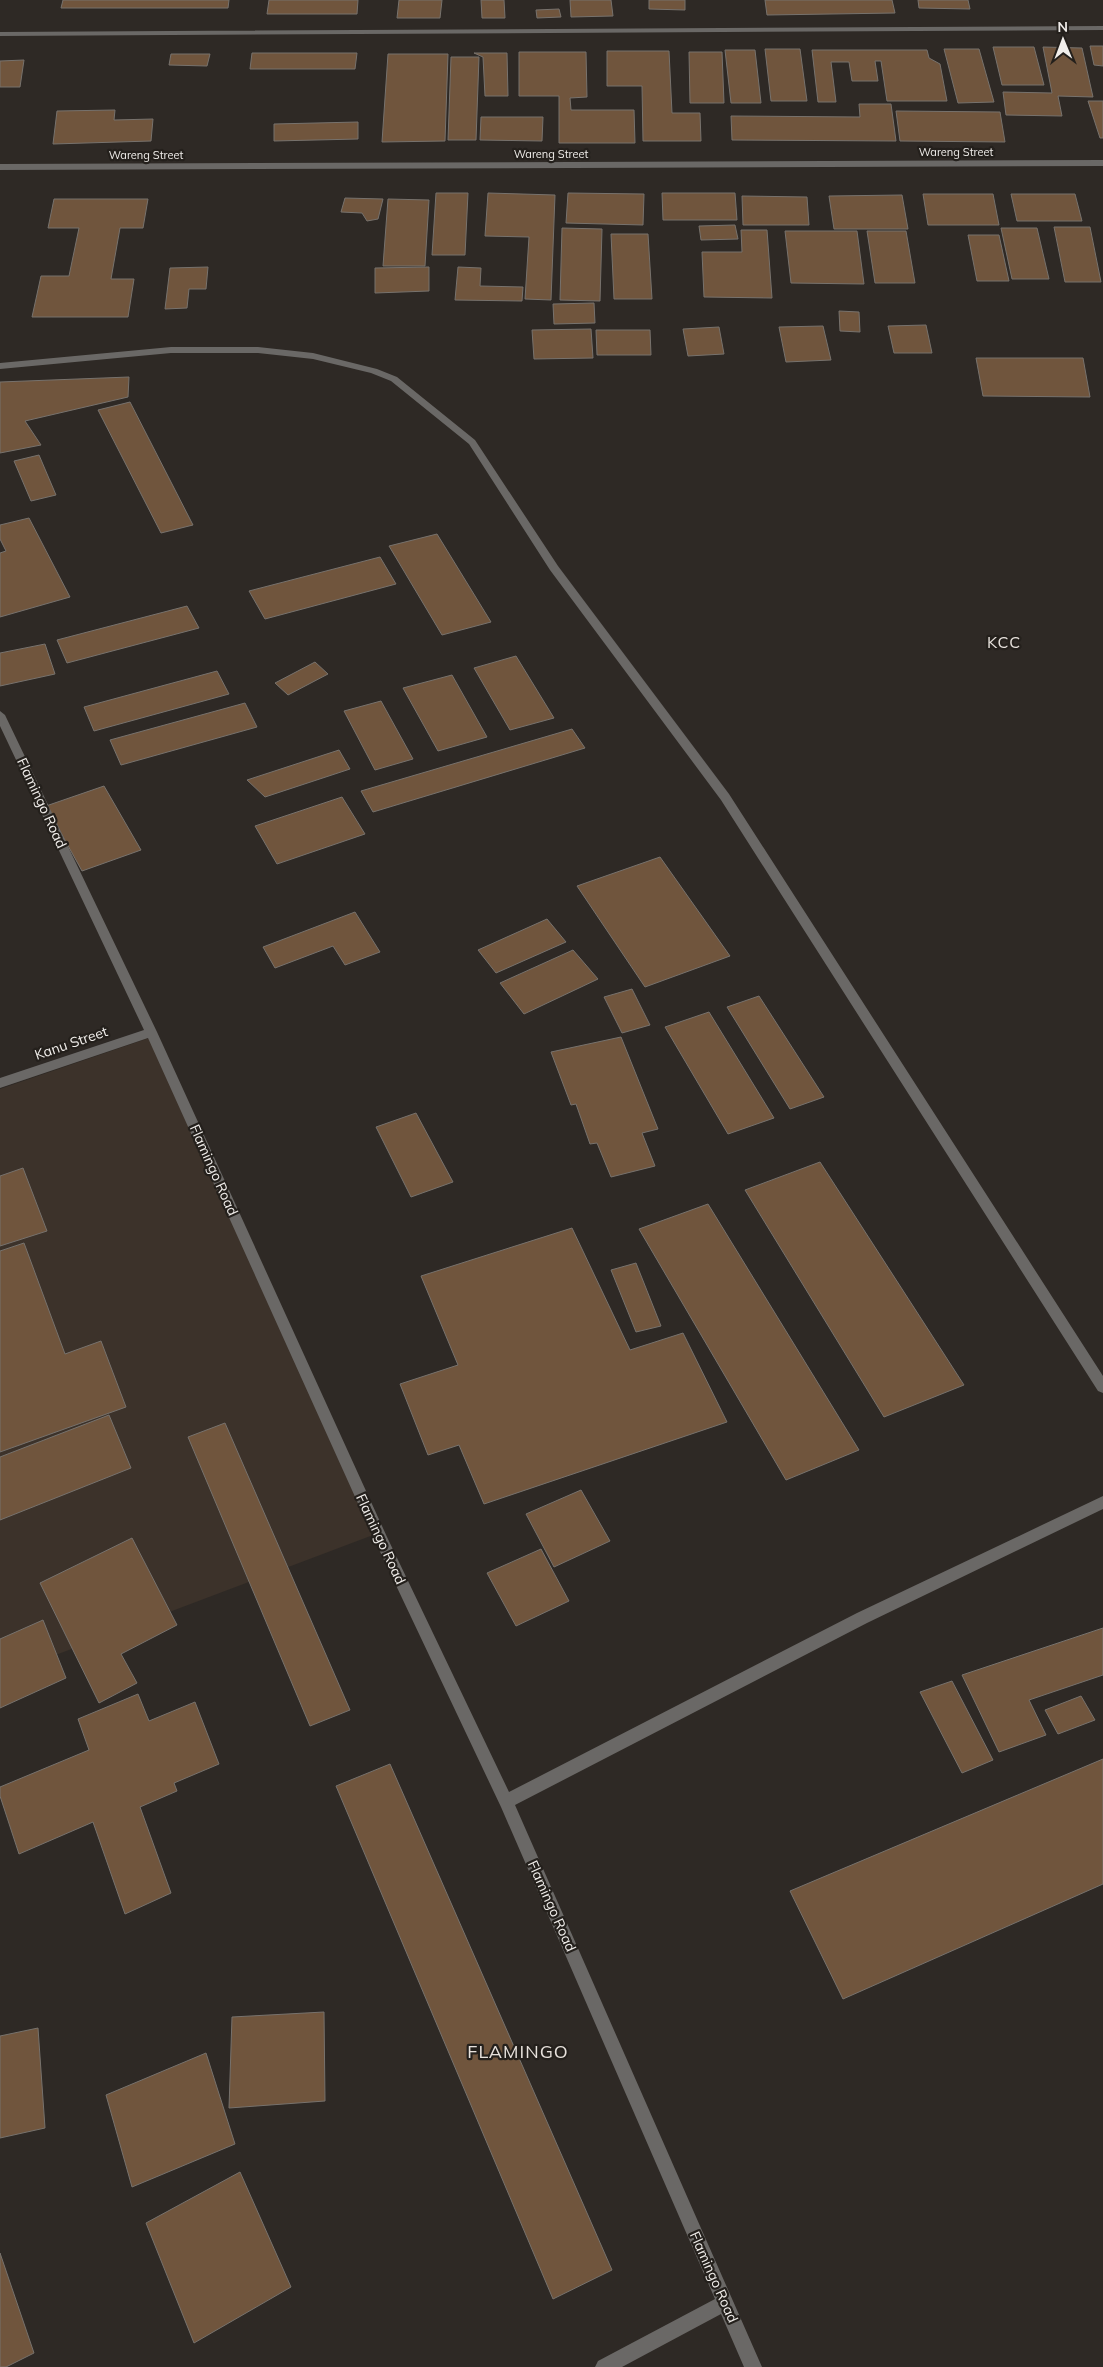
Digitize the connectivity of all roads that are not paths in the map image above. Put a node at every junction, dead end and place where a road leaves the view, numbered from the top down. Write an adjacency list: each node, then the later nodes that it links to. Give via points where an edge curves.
1 (1103, 28): 2 (street)
2 (0, 34)
3 (1103, 163): 4 (street, Wareng Street)
4 (0, 167)
5 (0, 366): 9 (street, via 171,350 258,350 314,356 394,379 472,442 554,568 725,797)
6 (0, 715): 7 (street, Flamingo Road)
7 (151, 1032): 8 (street, Kanu Street); 11 (street, Flamingo Road, via 382,1541)
8 (0, 1083)
9 (1103, 1387)
10 (1103, 1502): 11 (street, via 862,1618)
11 (506, 1802): 12 (street, Flamingo Road)
12 (725, 2303): 13 (street); 14 (street, Flamingo Road)
13 (604, 2367)
14 (752, 2367)

